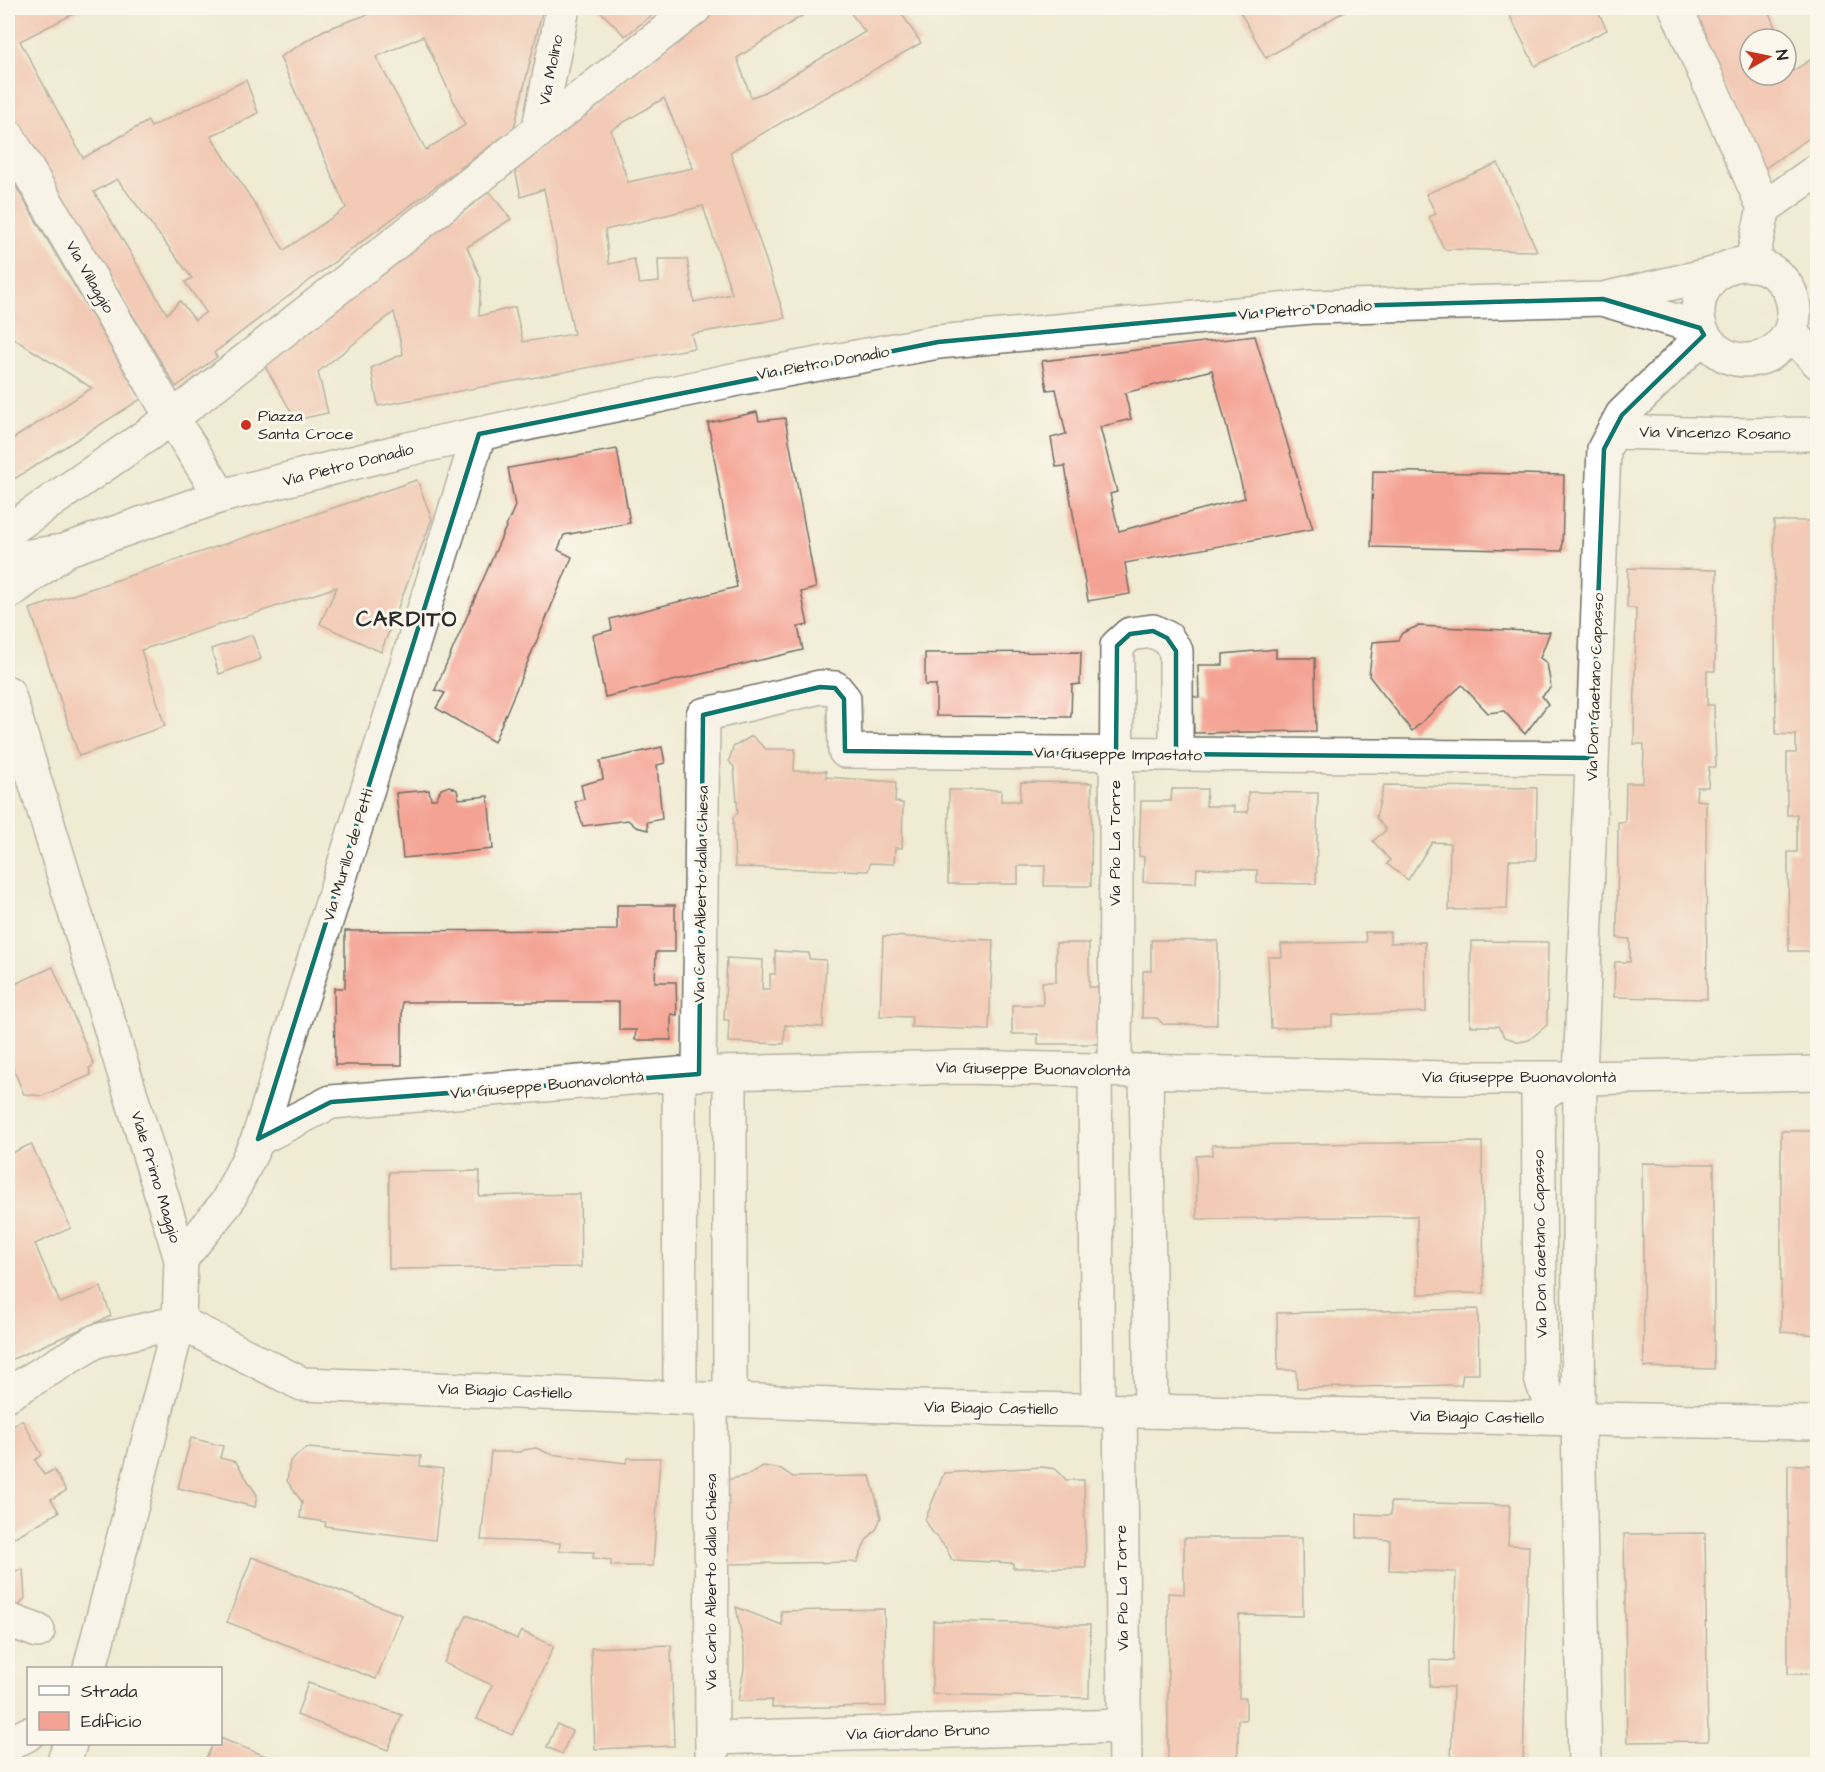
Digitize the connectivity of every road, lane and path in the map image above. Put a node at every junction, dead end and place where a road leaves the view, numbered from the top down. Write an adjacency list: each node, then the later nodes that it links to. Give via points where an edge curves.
1 (563, 8): 4 (street, Via Molino)
2 (695, 8): 4 (street)
3 (1676, 8): 7 (street)
4 (538, 132): 14 (street)
5 (8, 136): 14 (street, Via Villaggio)
6 (1818, 171): 7 (street)
7 (1764, 208): 8 (street)
8 (1751, 265): 9 (street, via 1731,266); 11 (street, via 1775,274)
9 (1717, 273): 10 (street, Via Pietro Donadio); 12 (street, via 1699,298)
10 (1603, 300): 12 (street, Via Pietro Donadio); 16 (street, Via Pietro Donadio, via 1311,307 938,342 742,378)
11 (1800, 314): 12 (street, via 1781,345 1752,360 1721,353); 13 (street)
12 (1702, 332): 15 (street, Via Don Gaetano Capasso, via 1622,415)
13 (1818, 362)
14 (172, 418): 18 (street, Via Villaggio); 19 (street)
15 (1612, 432): 17 (street, Via Vincenzo Rosano); 27 (street, Via Don Gaetano Capasso, via 1604,449)
16 (479, 434): 18 (street, Via Pietro Donadio); 32 (street, Via Murillo de Petti)
17 (1818, 434)
18 (221, 496): 20 (street, Via Pietro Donadio)
19 (8, 531)
20 (63, 551): 21 (street, Via Pietro Donadio); 22 (street, Via Pietro Donadio)
21 (8, 559)
22 (9, 587)
23 (8, 693): 33 (street, Viale Primo Maggio)
24 (703, 715): 25 (street, Via Giuseppe Impastato, via 820,687 835,688 844,699 845,751); 29 (street, Via Carlo Alberto dalla Chiesa)
25 (1116, 754): 26 (street, Via Giuseppe Impastato); 26 (street, Via Pio La Torre, via 1117,646 1130,634 1154,631 1167,638 1176,651); 28 (street, Via Pio La Torre)
26 (1176, 754): 27 (street, Via Giuseppe Impastato)
27 (1592, 758): 31 (street, Via Don Gaetano Capasso)
28 (1119, 1070): 29 (street, Via Giuseppe Buonavolontà, via 962,1067); 31 (street, Via Giuseppe Buonavolontà); 37 (street, Via Pio La Torre); 37 (street, Via Pio La Torre)
29 (703, 1073): 32 (street, Via Giuseppe Buonavolontà, via 331,1102); 36 (street, Via Carlo Alberto dalla Chiesa); 36 (street, Via Carlo Alberto dalla Chiesa)
30 (1818, 1073): 31 (street, Via Giuseppe Buonavolontà)
31 (1580, 1078): 38 (street, Via Don Gaetano Capasso)
32 (258, 1138): 33 (street, Via Murillo de Petti, via 227,1202)
33 (181, 1259): 34 (street, Viale Primo Maggio)
34 (179, 1322): 35 (street, via 96,1341); 36 (street, Via Biagio Castiello, via 302,1384); 42 (street, Viale Primo Maggio)
35 (8, 1394)
36 (707, 1399): 37 (street, Via Biagio Castiello); 47 (street, Via Carlo Alberto dalla Chiesa)
37 (1123, 1411): 38 (street, Via Biagio Castiello); 43 (street, Via Pio La Torre)
38 (1578, 1419): 39 (street, Via Biagio Castiello); 50 (street, Via Don Gaetano Capasso)
39 (1818, 1423)
40 (8, 1620): 41 (street)
41 (38, 1631)
42 (90, 1667)
43 (1124, 1726): 47 (street, Via Giordano Bruno); 49 (street, Via Pio La Torre)
44 (27, 1735): 45 (street)
45 (8, 1745)
46 (69, 1745): 48 (street)
47 (712, 1751)
48 (63, 1764)
49 (1125, 1764)
50 (1585, 1764)

